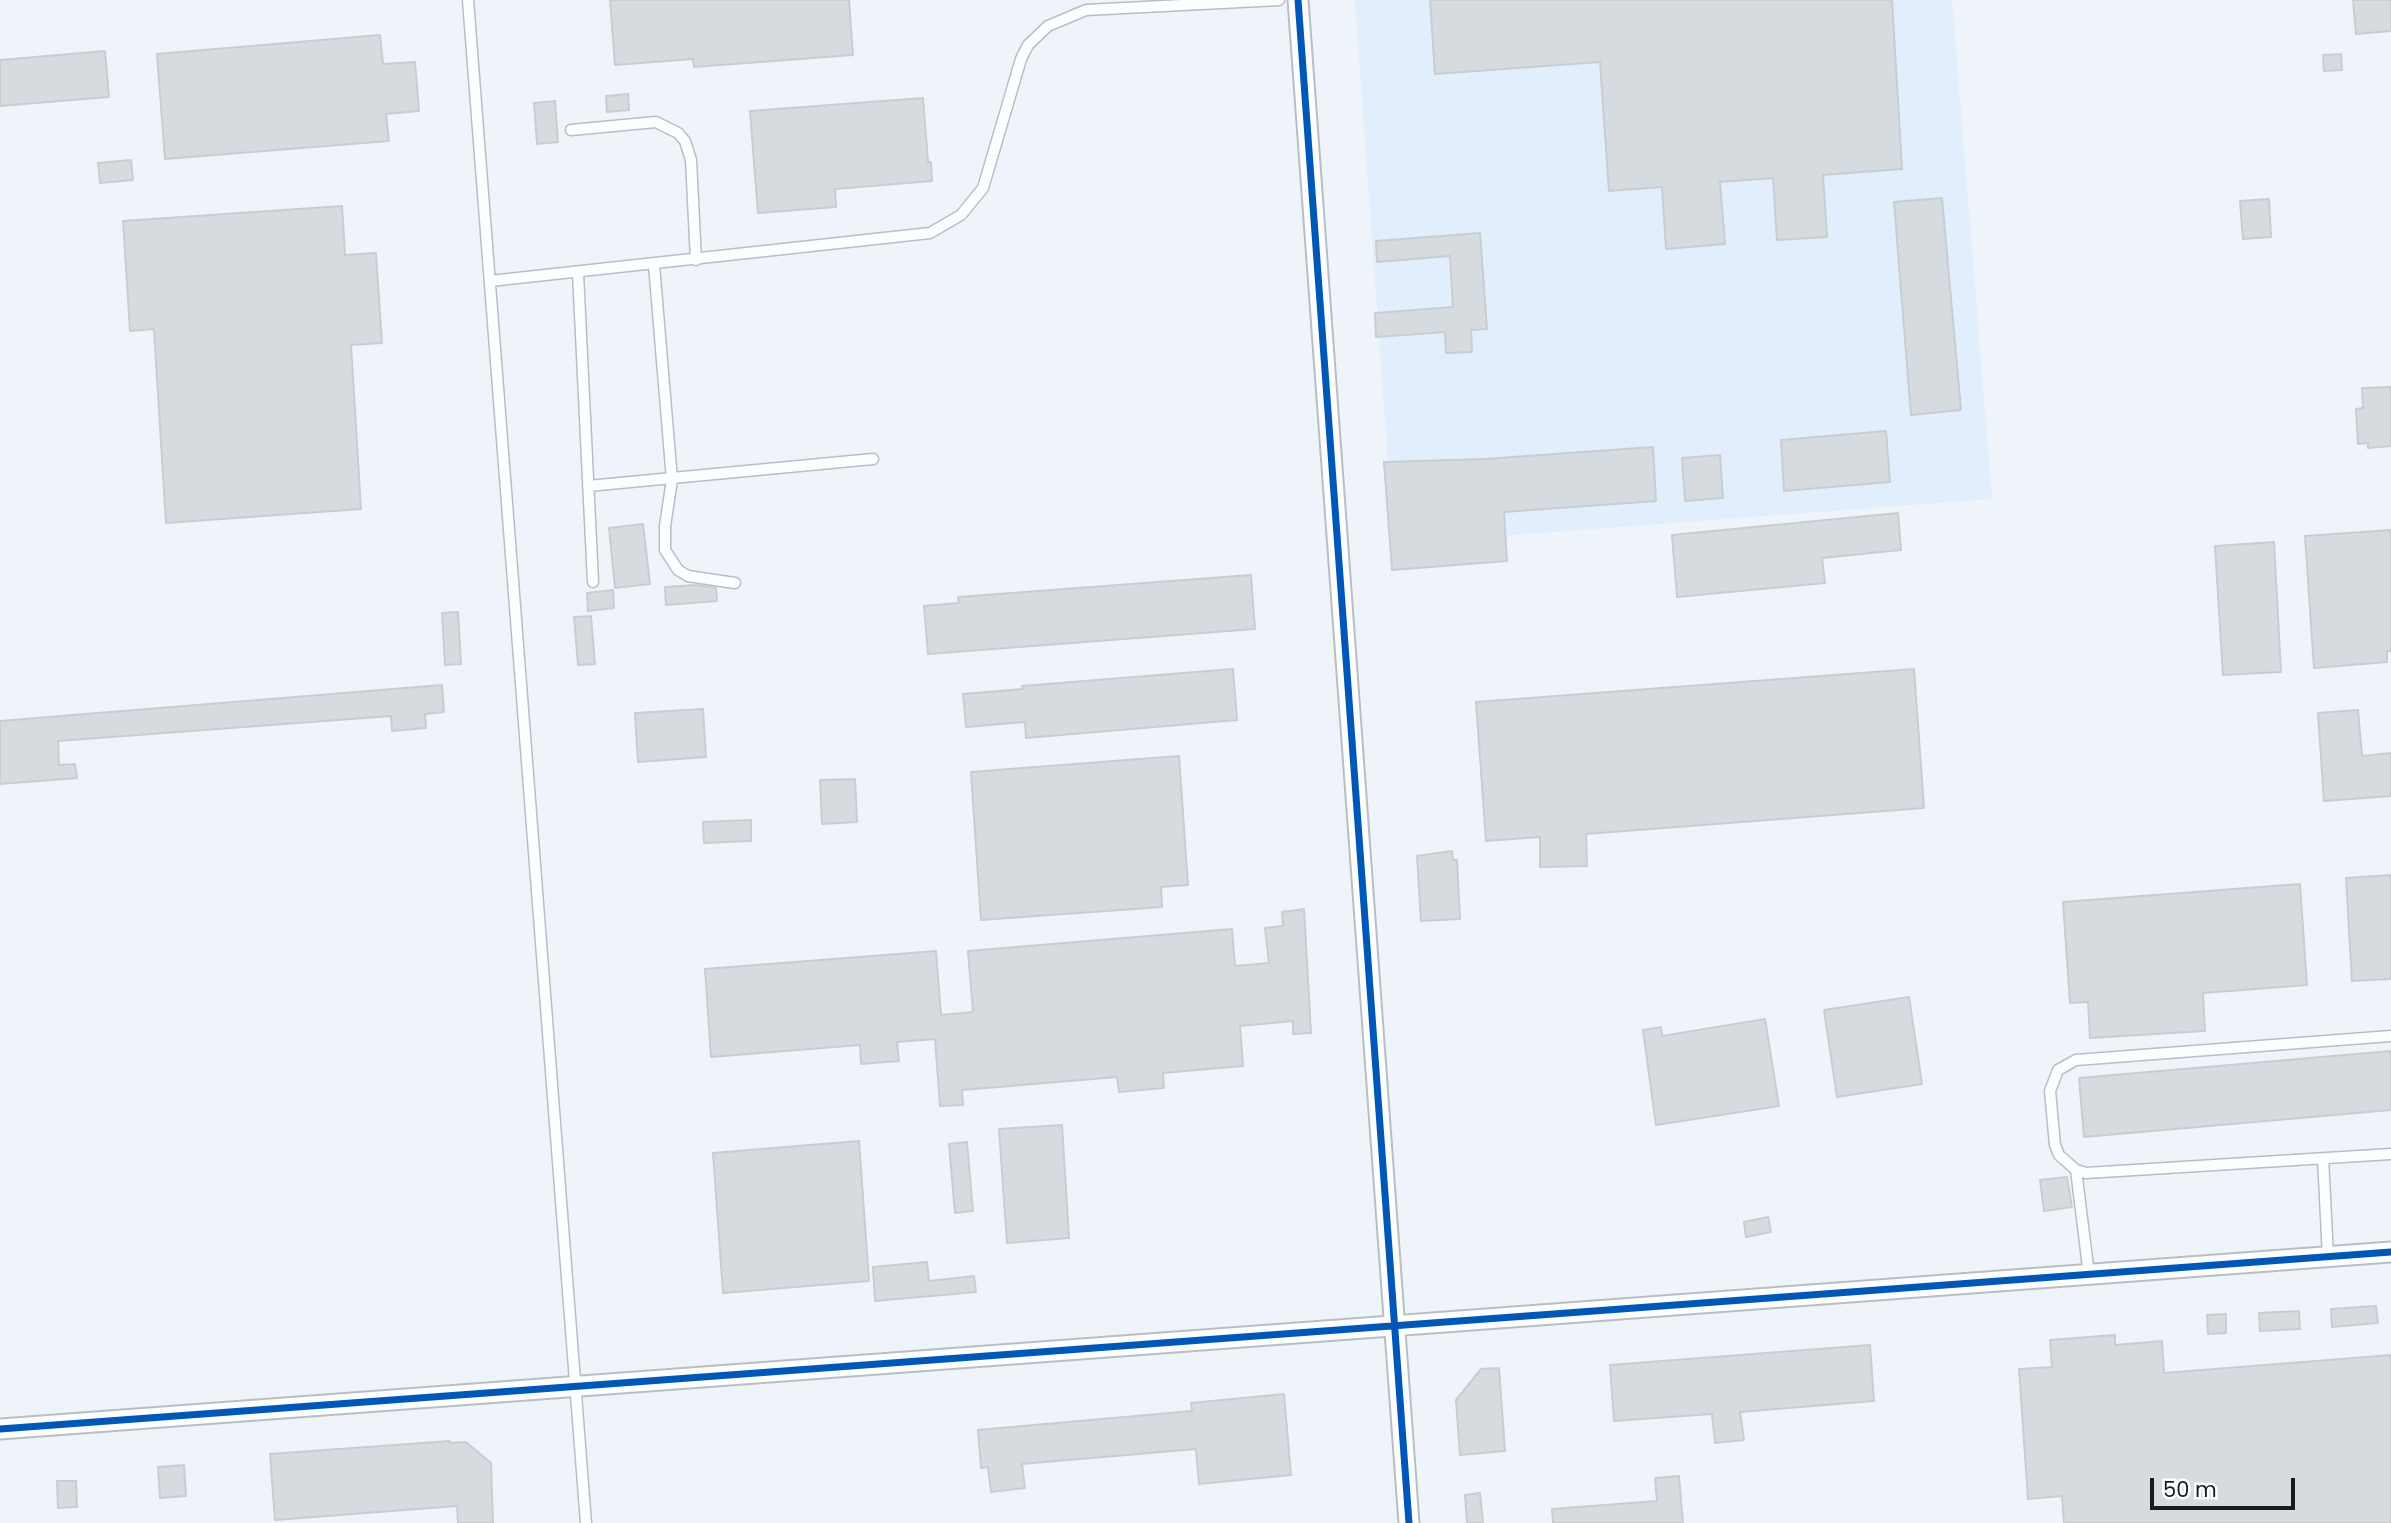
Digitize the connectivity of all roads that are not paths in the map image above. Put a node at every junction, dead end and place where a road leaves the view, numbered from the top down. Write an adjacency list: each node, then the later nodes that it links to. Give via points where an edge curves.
1 (468, 0): 8 (lane)
2 (1279, 0): 5 (lane, via 1086,10 1059,18 1028,45 983,188 946,226 912,237)
3 (1298, 0): 21 (street)
4 (571, 130): 5 (lane, via 656,122 678,133 691,160)
5 (696, 260): 6 (lane)
6 (654, 265): 7 (lane); 10 (lane)
7 (578, 273): 8 (lane); 11 (lane)
8 (490, 282): 22 (lane)
9 (873, 459): 10 (lane)
10 (672, 480): 11 (lane); 13 (lane, via 664,539 670,561 688,576)
11 (588, 486): 12 (lane)
12 (593, 582)
13 (735, 583)
14 (2391, 1036): 17 (lane, via 2070,1062 2054,1076 2050,1091 2055,1145)
15 (2391, 1154): 16 (lane)
16 (2323, 1158): 17 (lane, via 2097,1173); 19 (lane)
17 (2076, 1170): 20 (lane)
18 (2391, 1252): 19 (street)
19 (2328, 1257): 20 (street)
20 (2090, 1275): 21 (street)
21 (1395, 1327): 22 (street); 25 (street)
22 (576, 1388): 23 (street); 24 (lane)
23 (0, 1429)
24 (586, 1523)
25 (1409, 1523)

